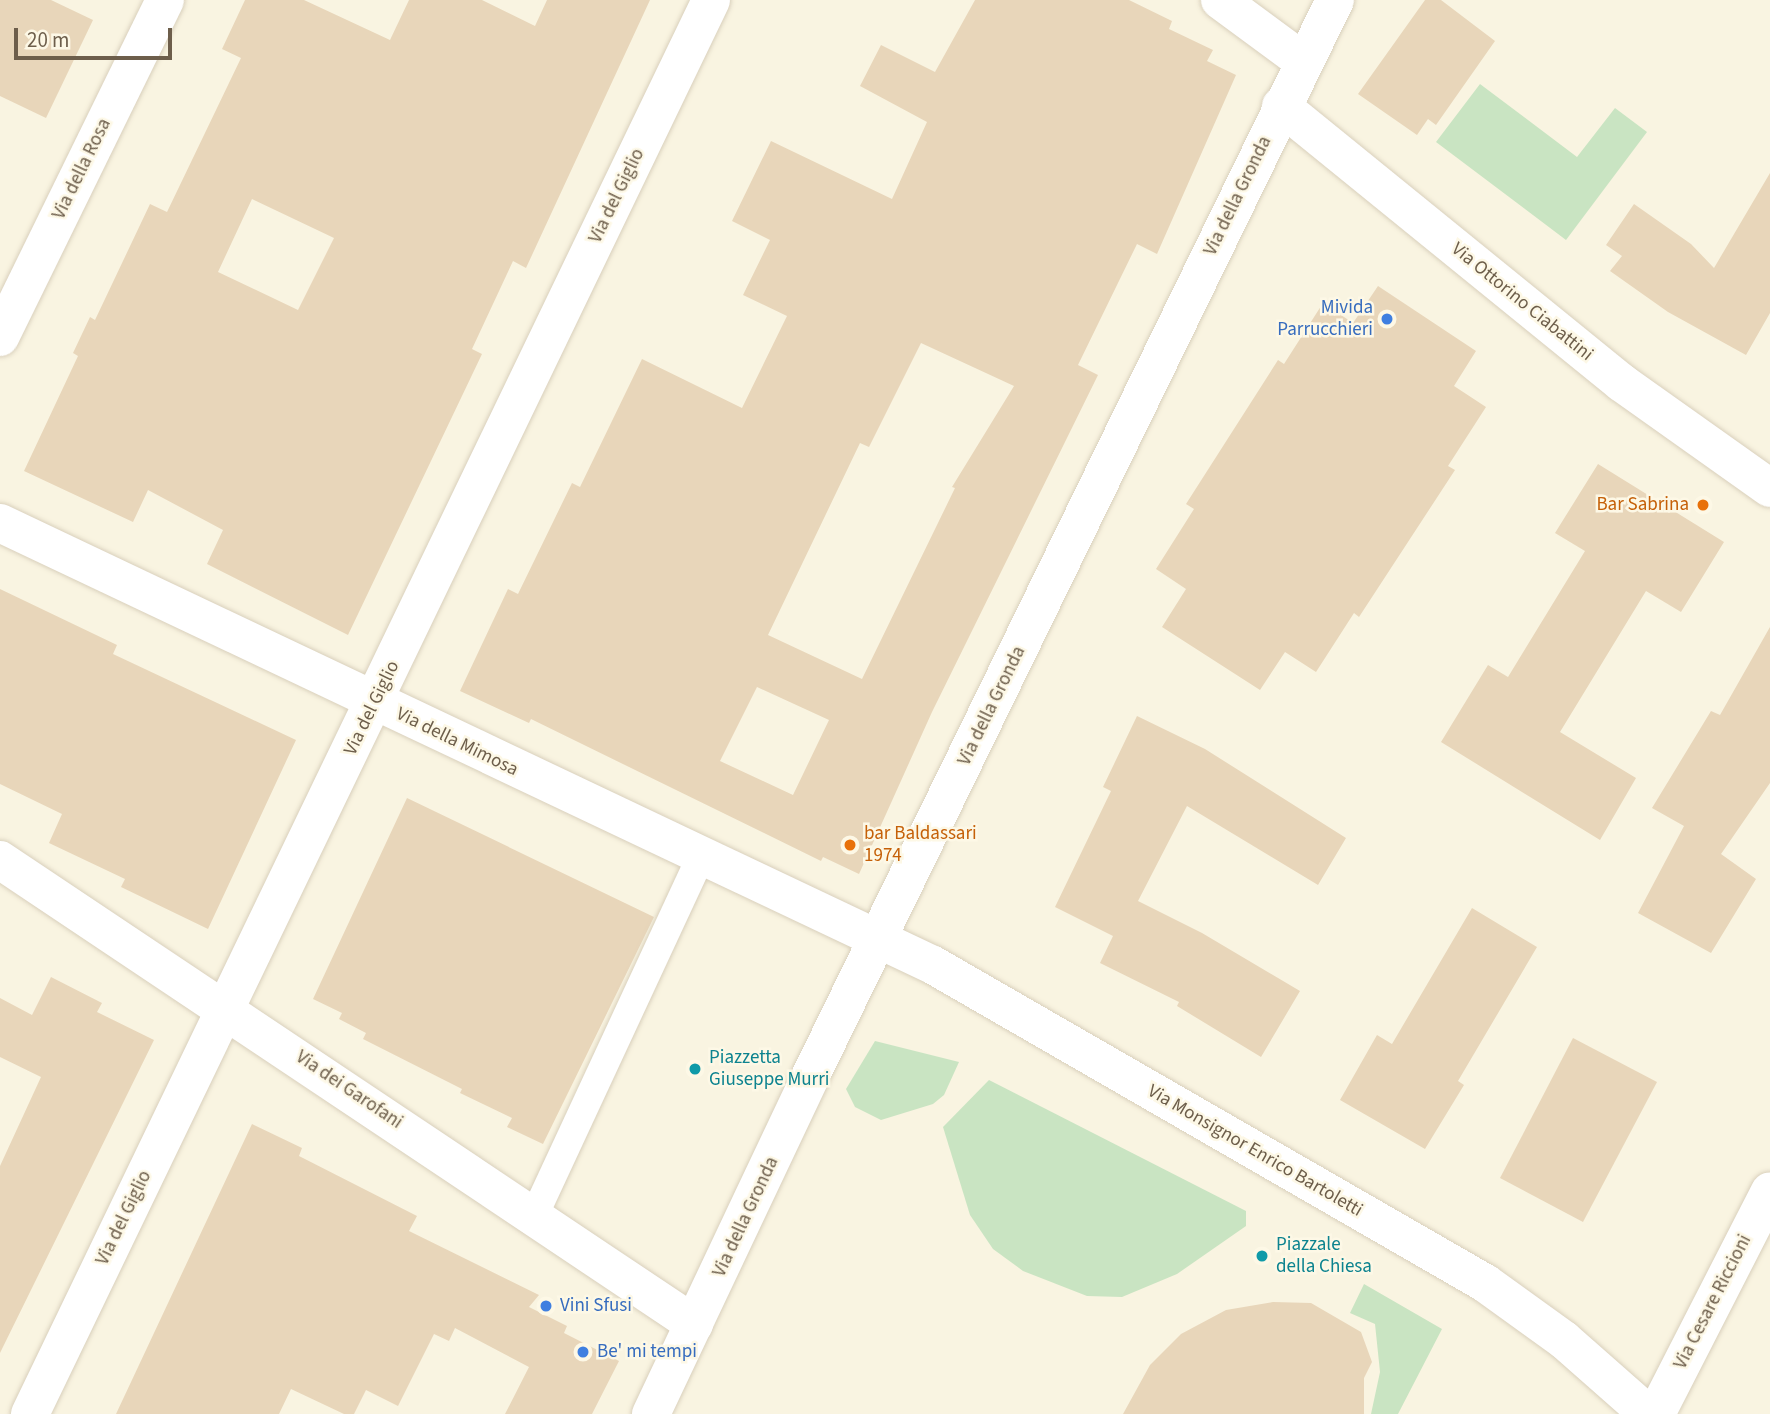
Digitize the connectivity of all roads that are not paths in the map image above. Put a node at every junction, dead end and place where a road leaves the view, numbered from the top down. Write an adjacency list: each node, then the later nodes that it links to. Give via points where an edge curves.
1 (165, 0): 7 (street, Via della Rosa)
2 (711, 0): 10 (street, Via del Giglio)
3 (1220, 0): 5 (street)
4 (1335, 0): 5 (street, Via della Gronda)
5 (1304, 62): 6 (street, Via della Gronda)
6 (1281, 106): 8 (street, Via Ottorino Ciabattini, via 1622,383); 13 (street, Via della Gronda)
7 (0, 337)
8 (1770, 488)
9 (0, 523): 10 (street, Via della Mimosa)
10 (375, 702): 11 (street, Via della Mimosa); 14 (street, Via del Giglio)
11 (700, 858): 13 (street, Via della Mimosa); 16 (lane)
12 (0, 860): 14 (street, Via dei Garofani)
13 (879, 937): 17 (street, Via della Gronda); 20 (street, Via Monsignor Enrico Bartoletti, via 1486,1283 1564,1340)
14 (226, 1008): 16 (street, Via dei Garofani); 18 (street, Via del Giglio)
15 (1770, 1191): 21 (street, Via Cesare Riccioni)
16 (535, 1214): 17 (street, Via dei Garofani)
17 (694, 1324): 19 (street, Via della Gronda)
18 (30, 1414)
19 (651, 1414)
20 (1648, 1414)
21 (1656, 1414)

